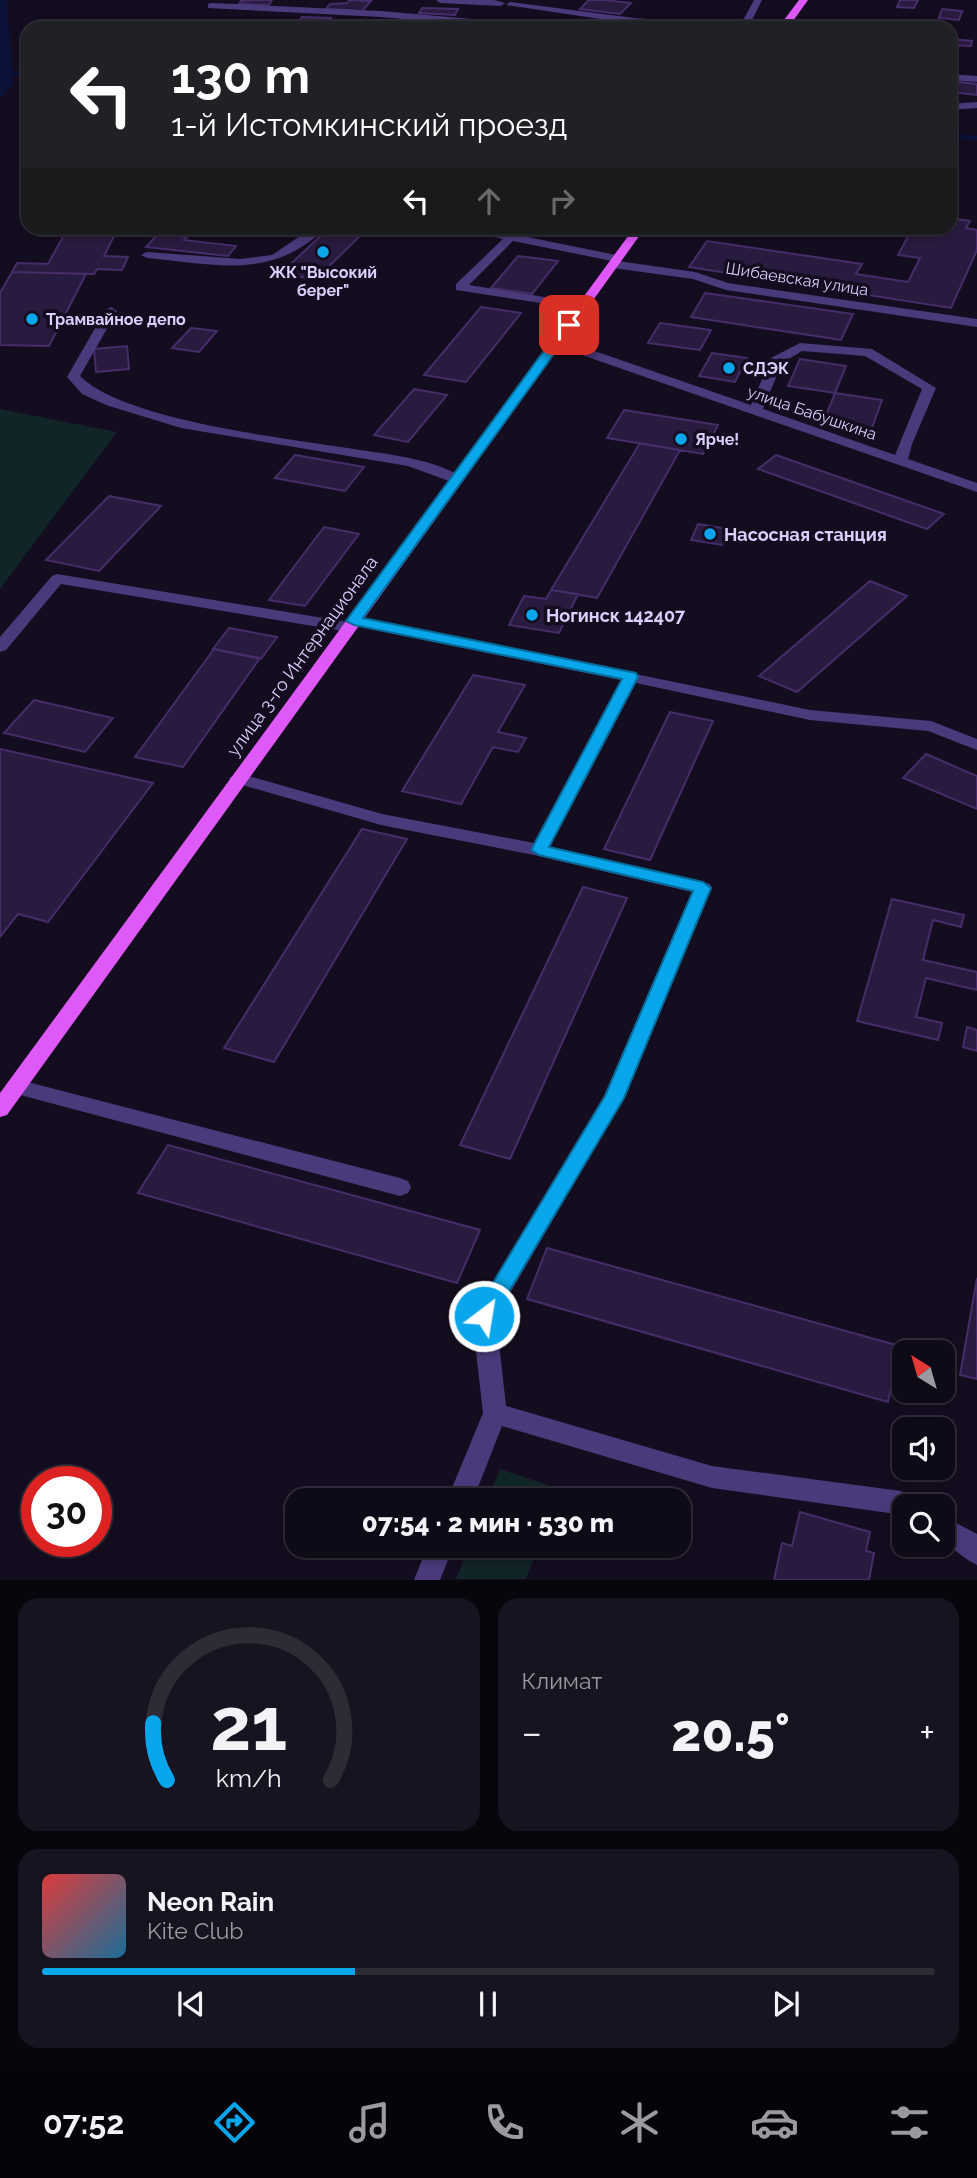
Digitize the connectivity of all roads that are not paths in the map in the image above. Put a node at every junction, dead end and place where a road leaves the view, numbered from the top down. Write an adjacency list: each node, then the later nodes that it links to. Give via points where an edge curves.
1 (440, 0): 5 (street)
2 (758, 0): 10 (street)
3 (804, 0): 11 (main road)
4 (533, 1): 5 (street); 7 (street)
5 (503, 3): 7 (street); 8 (street)
6 (211, 6): 8 (street)
7 (542, 10): 9 (street)
8 (487, 20)
9 (661, 21)
10 (747, 21)
11 (788, 21)
12 (957, 77): 13 (street)
13 (977, 79)
14 (977, 105): 15 (street)
15 (957, 106)
16 (309, 235): 20 (street, via 275,258 241,263)
17 (500, 235): 19 (street, Шибаевская улица)
18 (634, 235): 21 (main road, улица 3-го Интернационала)
19 (511, 237): 21 (street, Шибаевская улица); 22 (street, via 460,287)
20 (147, 255)
21 (615, 261): 22 (main road, улица 3-го Интернационала); 24 (street, Шибаевская улица, via 726,286)
22 (582, 307): 25 (main road, улица 3-го Интернационала)
23 (111, 311): 28 (street, via 73,377 87,391 186,425 411,463)
24 (977, 323)
25 (557, 342): 26 (street, улица Бабушкина); 28 (main road, улица 3-го Интернационала)
26 (755, 412): 27 (street, улица Бабушкина); 27 (street, via 776,361 800,347 868,352 929,388)
27 (901, 461): 30 (street, улица Бабушкина)
28 (457, 480): 32 (main road, улица 3-го Интернационала)
29 (977, 481): 30 (street)
30 (960, 482): 31 (street, улица Бабушкина)
31 (977, 488)
32 (351, 624): 33 (street, via 57,579); 34 (street); 36 (main road, улица 3-го Интернационала)
33 (0, 647)
34 (631, 677): 35 (street, via 810,715 931,726); 37 (street)
35 (977, 745)
36 (238, 778): 37 (street, via 382,818); 38 (main road, улица 3-го Интернационала)
37 (539, 850): 41 (street, via 703,888 614,1098 484,1316)
38 (16, 1087): 39 (main road, улица 3-го Интернационала); 40 (street)
39 (0, 1109)
40 (400, 1187)
41 (495, 1413): 42 (street); 43 (street, via 712,1477)
42 (465, 1488)
43 (892, 1502)
44 (955, 1535): 45 (street)
45 (977, 1553)
46 (436, 1558): 47 (street)
47 (427, 1580)

